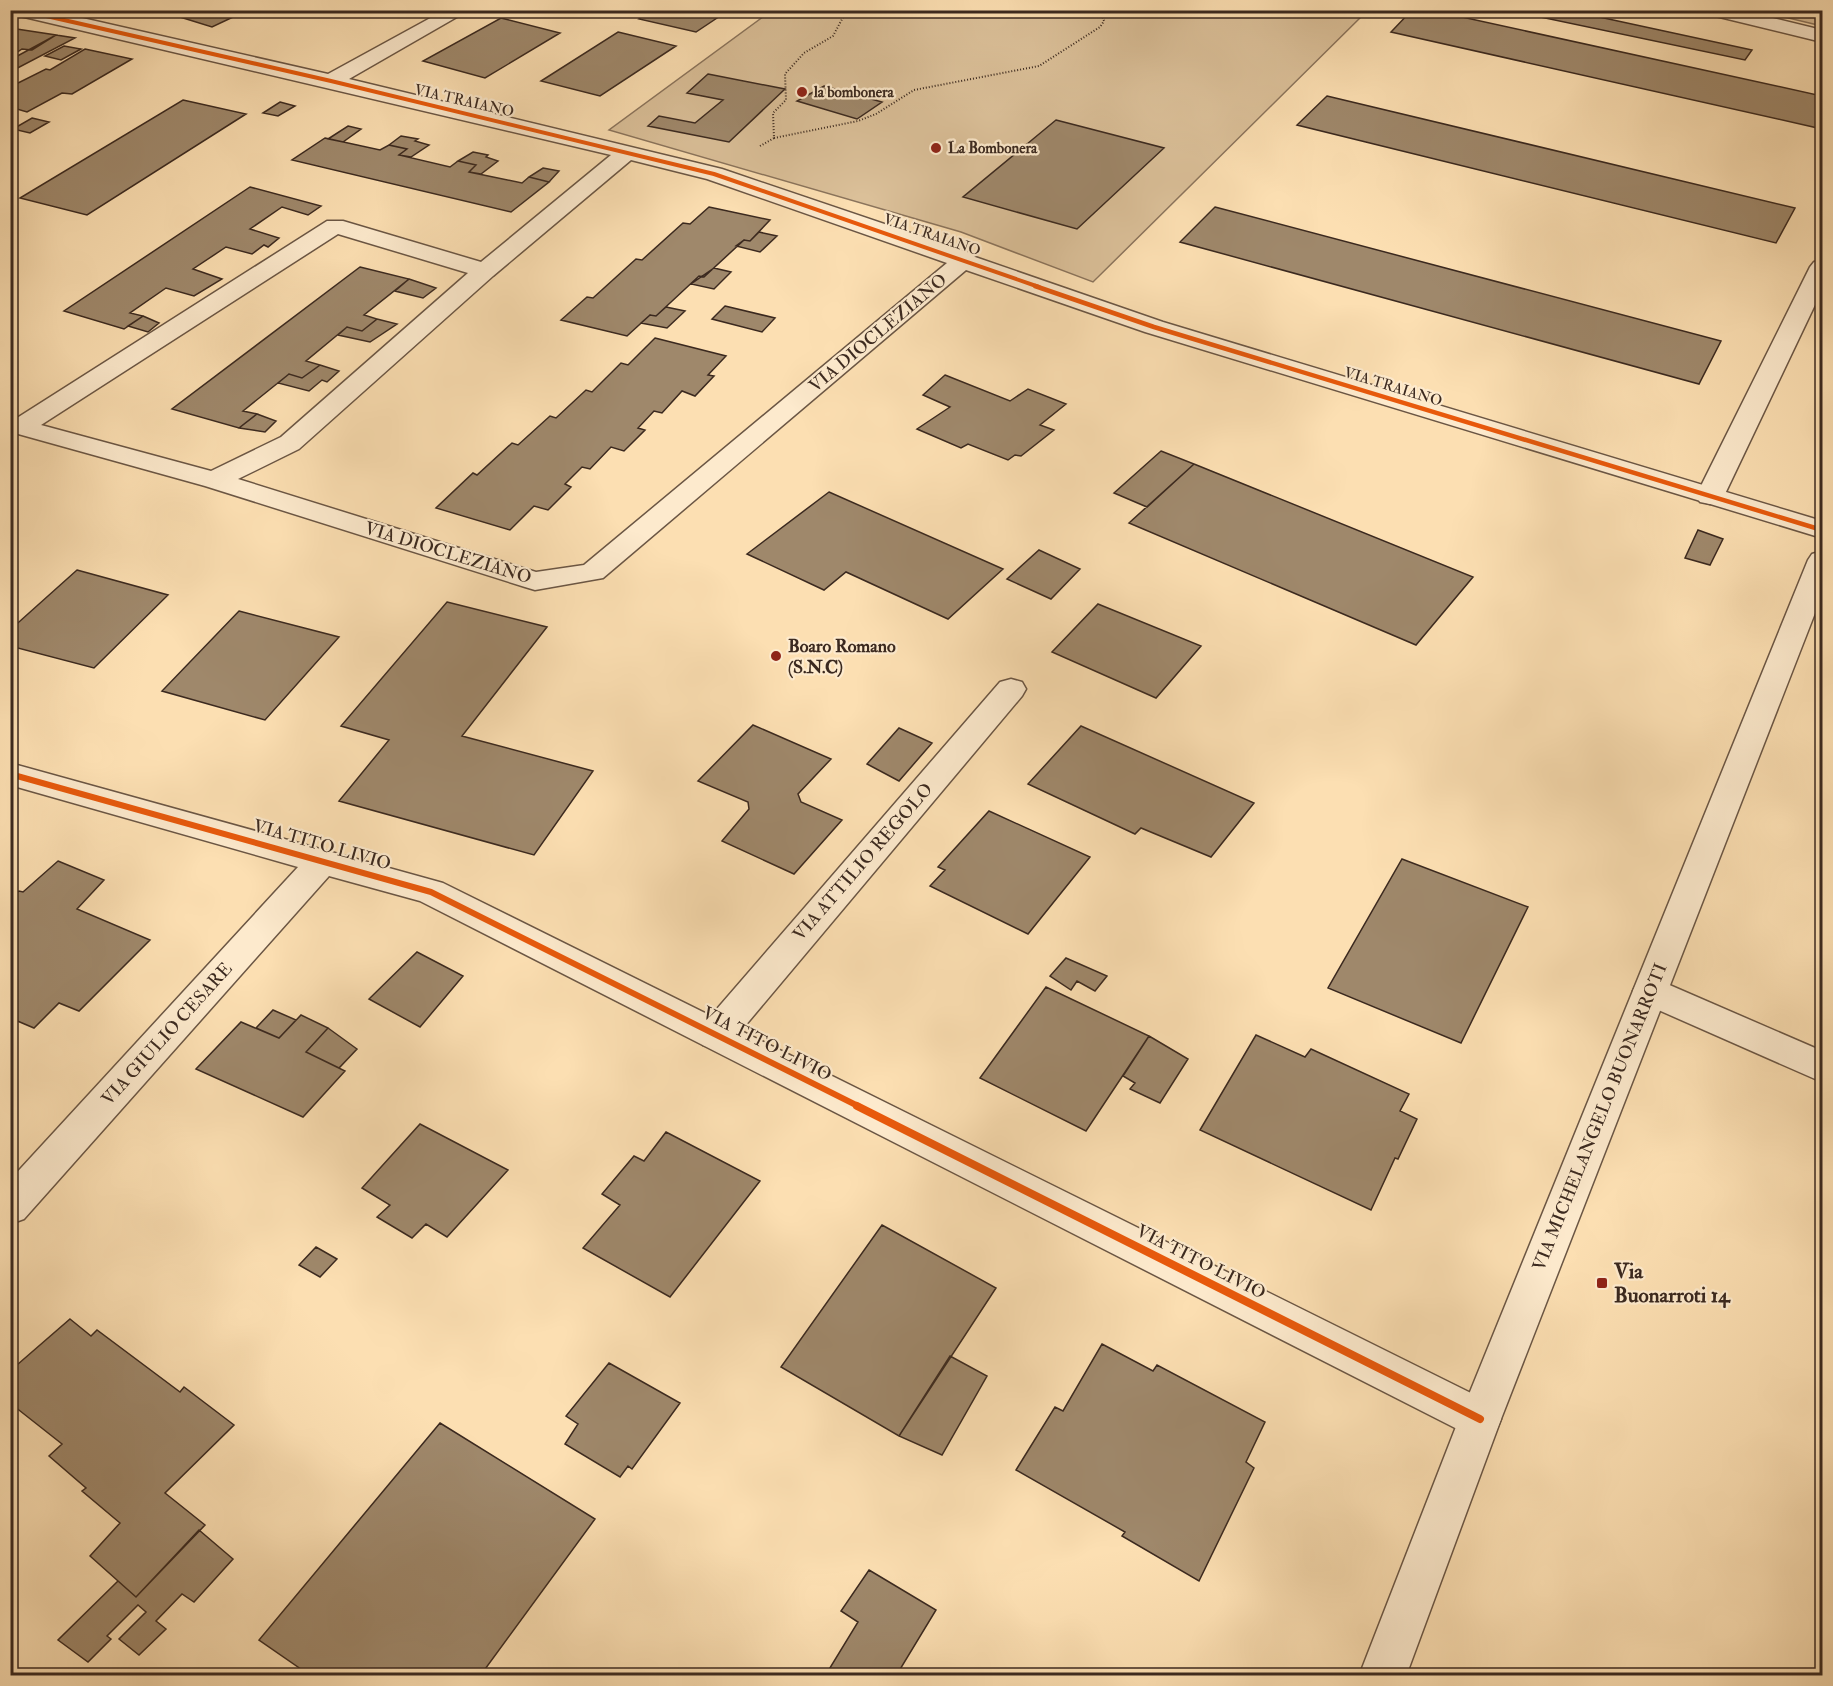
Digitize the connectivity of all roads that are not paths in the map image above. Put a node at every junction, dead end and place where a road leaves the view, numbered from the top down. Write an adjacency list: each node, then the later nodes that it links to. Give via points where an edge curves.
1 (20, 10): 5 (street, VIA TRAIANO)
2 (460, 10): 5 (street)
3 (1714, 10): 4 (street)
4 (1822, 36)
5 (331, 81): 6 (street, VIA TRAIANO)
6 (628, 152): 7 (street, VIA TRAIANO, via 714,174); 9 (street)
7 (965, 259): 11 (street, VIA DIOCLEZIANO, via 593,573 535,581); 12 (street, VIA TRAIANO, via 1154,327)
8 (1822, 267): 12 (street)
9 (485, 271): 10 (street, via 335,226); 11 (street, via 290,442)
10 (15, 426): 11 (street, VIA DIOCLEZIANO)
11 (214, 480)
12 (1710, 496): 13 (street, VIA TRAIANO)
13 (1822, 530)
14 (1822, 560): 18 (street, VIA MICHELANGELO BUONARROTI)
15 (1011, 689): 19 (street, VIA ATTILIO REGOLO)
16 (10, 774): 17 (street, VIA TITO LIVIO)
17 (323, 861): 19 (street, VIA TITO LIVIO, via 431,892); 21 (street, VIA GIULIO CESARE)
18 (1651, 991): 20 (street); 22 (street, VIA MICHELANGELO BUONARROTI)
19 (716, 1035): 22 (street, VIA TITO LIVIO)
20 (1822, 1067)
21 (10, 1207)
22 (1480, 1419): 23 (street, VIA MICHELANGELO BUONARROTI)
23 (1382, 1676)

